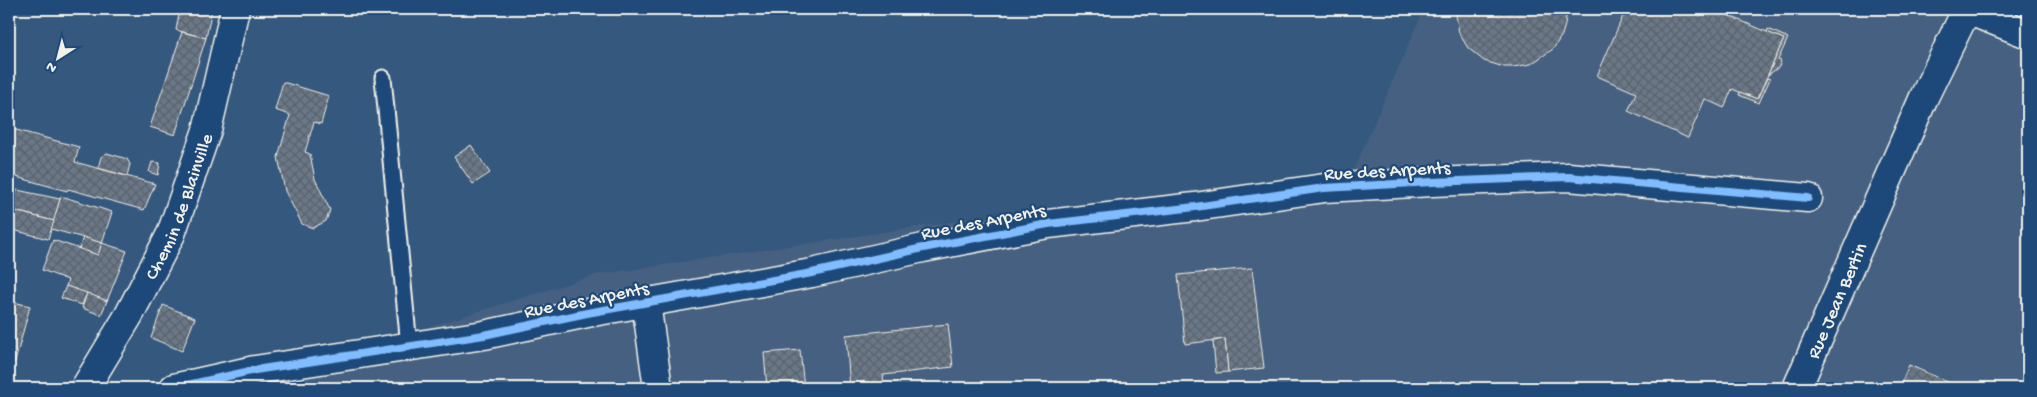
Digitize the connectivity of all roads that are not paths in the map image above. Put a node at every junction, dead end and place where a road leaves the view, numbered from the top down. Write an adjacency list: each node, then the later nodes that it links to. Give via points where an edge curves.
1 (235, 9): 8 (street, Chemin de Blainville, via 207,130 171,234 129,315)
2 (1966, 9): 3 (street); 11 (street, Rue Jean Bertin, via 1924,97)
3 (2028, 34)
4 (383, 78): 7 (lane)
5 (1808, 198): 6 (street, Rue des Arpents, via 1568,177 1324,188 1048,224 812,273)
6 (646, 303): 7 (street, Rue des Arpents, via 484,335); 10 (street)
7 (409, 346): 9 (street, Rue des Arpents, via 255,370)
8 (85, 388)
9 (174, 388)
10 (658, 388)
11 (1797, 388)

